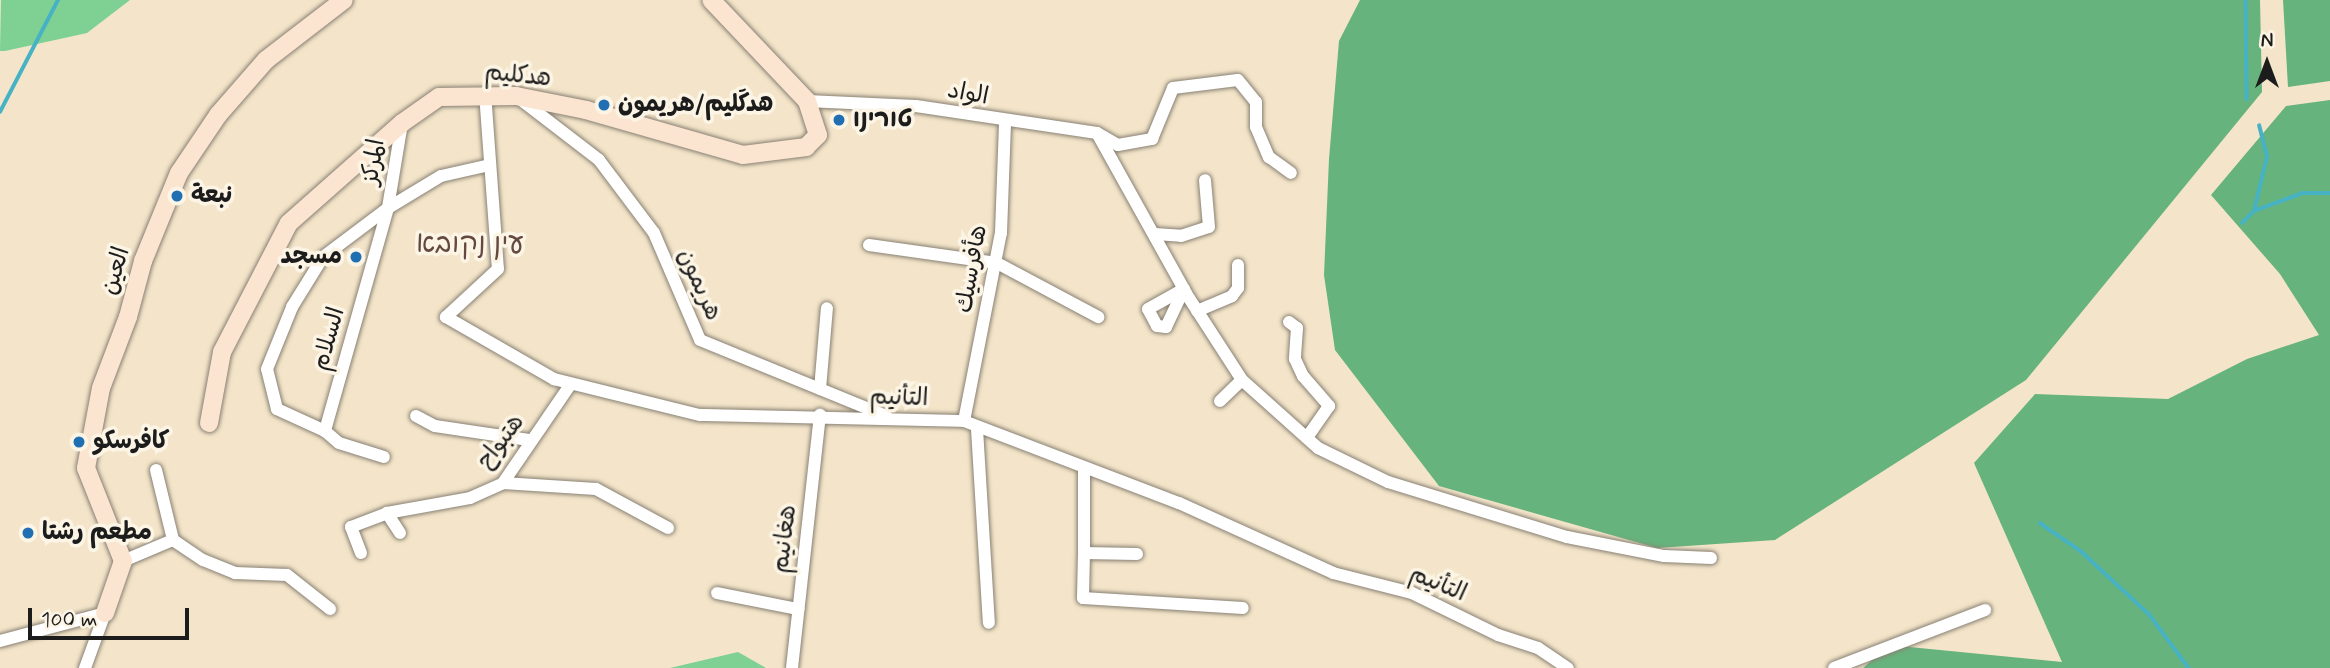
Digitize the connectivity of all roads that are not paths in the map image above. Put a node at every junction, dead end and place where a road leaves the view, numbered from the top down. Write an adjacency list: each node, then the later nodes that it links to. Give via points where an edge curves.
1 (344, 0): 46 (street, العين, via 266,60 218,115 179,173 140,268 128,317 101,388 86,468)
2 (711, 0): 5 (street, هدكليم)
3 (485, 93): 4 (street, هدكليم); 6 (street, هدكليم, via 439,97); 9 (street, التأنيم)
4 (516, 96): 5 (street, هدكليم, via 586,110 743,155 806,147 818,135); 23 (street, هريمون, via 599,160 654,233 700,340)
5 (807, 101): 7 (street, الواد, via 916,106)
6 (402, 122): 12 (street, المركز); 29 (street, هدكليم, via 289,223 222,352)
7 (1005, 122): 8 (street, الواد); 15 (street, هأفرسيك, via 1006,171)
8 (1097, 133): 10 (street, الواد, via 1118,145 1152,139 1173,88 1238,80 1256,102 1256,127 1269,158); 13 (street)
9 (490, 166): 12 (street, via 441,176); 22 (street, التأنيم, via 498,269 446,317)
10 (1291, 173)
11 (1205, 180): 13 (street, via 1209,227 1181,236)
12 (388, 208): 31 (street, السلام); 31 (street, via 323,257 298,295 267,369 277,409)
13 (1155, 234): 18 (street)
14 (869, 245): 15 (street)
15 (997, 263): 19 (street); 28 (street, هأفرسيك)
16 (1238, 265): 18 (street, via 1238,288 1232,296)
17 (827, 308): 23 (street)
18 (1197, 311): 21 (street)
19 (1098, 317)
20 (1289, 322): 32 (street, via 1297,328 1295,359 1303,376 1329,406)
21 (1242, 380): 24 (street); 32 (street)
22 (570, 385): 25 (street, التأنيم, via 700,415); 33 (street, هتبواح)
23 (820, 389): 27 (street, هريمون)
24 (1220, 401)
25 (820, 415): 27 (street, التأنيم); 50 (street, هغانيم)
26 (416, 416): 33 (street, via 468,433)
27 (896, 420): 28 (street, التأنيم)
28 (964, 421): 30 (street, التأنيم)
29 (209, 423)
30 (977, 429): 36 (street, التأنيم); 53 (street)
31 (325, 431): 34 (street, via 339,443)
32 (1307, 439): 45 (street, via 1388,482 1567,537 1664,556)
33 (529, 440): 37 (street, هتبواح)
34 (384, 457)
35 (156, 470): 41 (street)
36 (1084, 470): 43 (street); 57 (street, التأنيم, via 1179,503 1333,573 1412,593 1498,635 1538,648)
37 (503, 483): 38 (street, هتبواح, via 470,498); 39 (street, via 596,489)
38 (387, 513): 40 (street); 42 (street, هتبواح, via 351,527)
39 (668, 528)
40 (400, 533)
41 (173, 540): 46 (street); 49 (street, via 202,560 235,572 287,575)
42 (361, 553)
43 (1084, 553): 44 (street); 48 (street, via 1083,598)
44 (1137, 554)
45 (1711, 558)
46 (123, 561): 52 (street)
47 (717, 593): 50 (street)
48 (1243, 608)
49 (330, 609)
50 (798, 609): 56 (street, هغانيم)
51 (1985, 610): 58 (street)
52 (105, 613): 54 (street); 55 (street)
53 (989, 622)
54 (0, 641)
55 (85, 668)
56 (792, 668)
57 (1568, 668)
58 (1834, 668)

